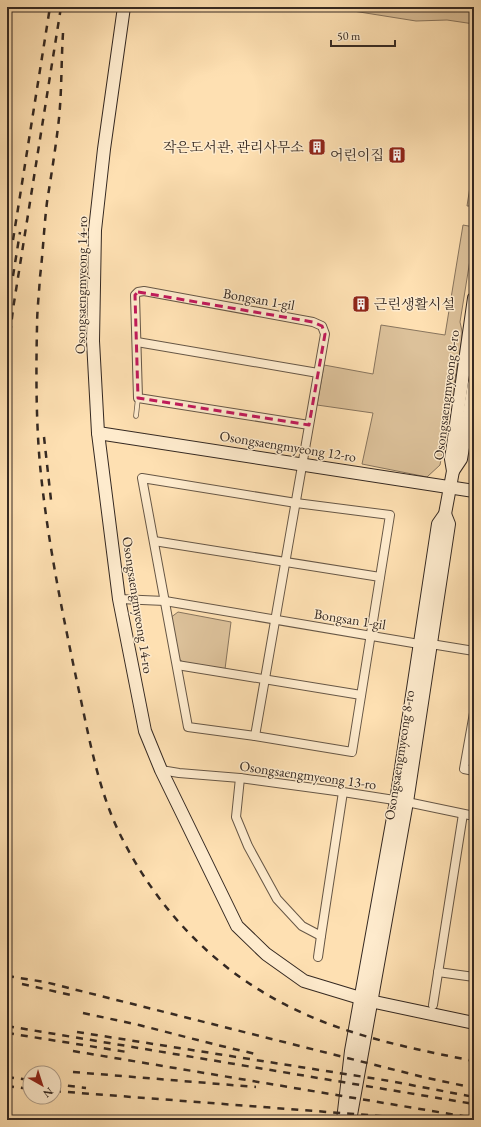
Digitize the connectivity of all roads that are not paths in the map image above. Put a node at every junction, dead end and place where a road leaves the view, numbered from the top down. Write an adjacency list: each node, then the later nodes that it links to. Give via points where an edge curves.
1 (124, 7): 9 (street, Osongsaengmyeong 14-ro, via 95,230 93,341)
2 (474, 298): 11 (street, Osongsaengmyeong 8-ro, via 451,459)
3 (137, 342): 4 (street); 4 (street, Bongsan 1-gil, via 135,295 144,292 313,322 322,326 325,334); 6 (street)
4 (318, 373): 8 (street, Bongsan 1-gil)
5 (474, 384): 11 (street, Osongsaengmyeong 8-ro, via 461,459)
6 (138, 398): 7 (lane); 8 (street)
7 (136, 416)
8 (309, 425): 10 (street, Bongsan 1-gil)
9 (98, 433): 10 (street, Osongsaengmyeong 12-ro); 18 (street, Osongsaengmyeong 14-ro)
10 (303, 464): 12 (street, Osongsaengmyeong 12-ro); 14 (street, Bongsan 1-gil)
11 (453, 471): 12 (street, Osongsaengmyeong 8-ro)
12 (450, 486): 13 (street, Osongsaengmyeong 12-ro); 22 (street, Osongsaengmyeong 8-ro, via 445,514 449,524)
13 (474, 491)
14 (296, 503): 15 (street, via 142,478); 16 (street, Bongsan 1-gil); 17 (street, via 390,516)
15 (154, 541): 16 (street); 19 (street)
16 (286, 562): 17 (street); 20 (street, Bongsan 1-gil)
17 (380, 577): 21 (street)
18 (119, 599): 19 (street, Bongsan 1-gil); 29 (street, Osongsaengmyeong 14-ro, via 145,731)
19 (165, 602): 20 (street, Bongsan 1-gil); 24 (street)
20 (276, 620): 21 (street, Bongsan 1-gil); 25 (street, Bongsan 1-gil)
21 (371, 636): 22 (street, Bongsan 1-gil); 26 (street)
22 (425, 644): 23 (street, Bongsan 1-gil); 33 (street, Osongsaengmyeong 8-ro)
23 (474, 651)
24 (177, 666): 25 (street); 28 (street, via 188,727)
25 (265, 680): 26 (street); 28 (street, Bongsan 1-gil)
26 (361, 695): 28 (street, via 352,752)
27 (474, 713): 30 (street, via 464,769)
28 (255, 736)
29 (161, 770): 31 (street, Osongsaengmyeong 13-ro); 40 (street, Osongsaengmyeong 14-ro, via 237,926 266,954 304,981)
30 (474, 771)
31 (240, 778): 32 (street, Osongsaengmyeong 13-ro); 36 (street, via 236,817 248,846 277,899 302,926)
32 (343, 792): 33 (street, Osongsaengmyeong 13-ro); 36 (street)
33 (402, 802): 34 (street, Osongsaengmyeong 13-ro); 40 (street, Osongsaengmyeong 8-ro)
34 (463, 814): 35 (street, Osongsaengmyeong 13-ro); 38 (street)
35 (474, 816)
36 (321, 936): 37 (street)
37 (318, 957)
38 (438, 972): 39 (street); 41 (street)
39 (474, 977)
40 (365, 1000): 42 (street, Osongsaengmyeong 14-ro); 43 (street, via 351,1050); 44 (street)
41 (433, 1005)
42 (474, 1023)
43 (343, 1120)
44 (351, 1120)

